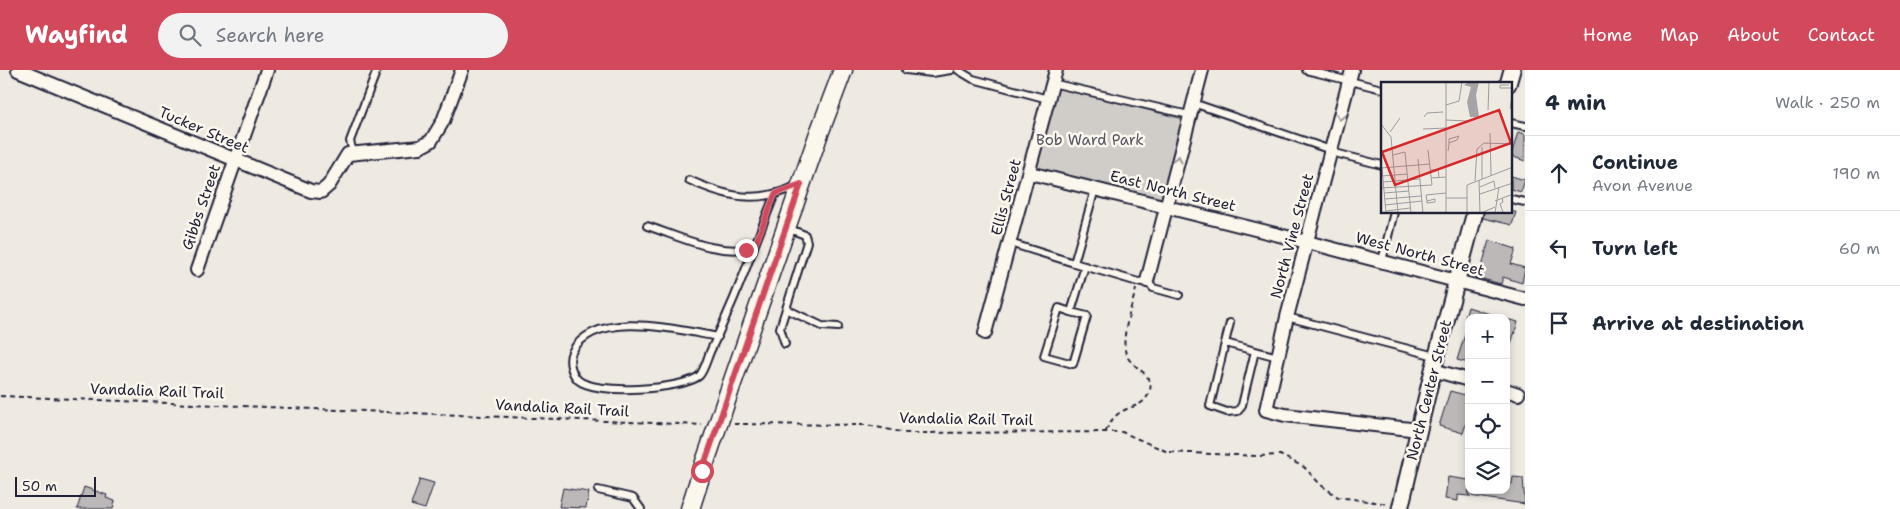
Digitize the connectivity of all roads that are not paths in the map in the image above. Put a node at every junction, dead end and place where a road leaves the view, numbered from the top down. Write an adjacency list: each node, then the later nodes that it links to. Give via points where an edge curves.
1 (18, 70): 21 (street, Tucker Street)
2 (267, 70): 21 (street, Gibbs Street)
3 (377, 70): 20 (lane, via 350,140)
4 (462, 70): 20 (street, via 443,120 431,141 420,147)
5 (843, 70): 25 (main road)
6 (906, 70): 7 (lane, via 932,73)
7 (951, 70)
8 (958, 70): 15 (lane, via 973,79)
9 (1056, 70): 13 (street, Ellis Street)
10 (1202, 70): 16 (street)
11 (1306, 70): 12 (lane)
12 (1351, 75): 14 (lane); 19 (street, North Vine Street, one-way to 19)
13 (1052, 83): 15 (street, Ellis Street); 16 (lane)
14 (1381, 89)
15 (1048, 99): 23 (street, Ellis Street)
16 (1191, 109): 19 (lane); 30 (street, one-way to 16)
17 (1512, 123): 18 (lane)
18 (1525, 126)
19 (1331, 151): 22 (lane); 35 (street, North Vine Street)
20 (358, 152): 21 (street, Tucker Street, via 348,154 330,185 321,192)
21 (234, 161): 41 (street, Gibbs Street)
22 (1381, 165)
23 (1030, 173): 26 (street, East North Street); 36 (street, Ellis Street)
24 (689, 180): 27 (lane, via 733,197)
25 (801, 184): 27 (lane); 34 (main road)
26 (1095, 189): 30 (street, East North Street); 39 (lane)
27 (775, 194): 37 (lane)
28 (1512, 199): 29 (lane)
29 (1525, 202)
30 (1166, 206): 35 (street, East North Street); 42 (street)
31 (1394, 214): 38 (lane)
32 (1474, 214): 43 (street, North Center Street)
33 (647, 226): 37 (lane, via 714,248 730,251)
34 (786, 228): 46 (lane, via 804,235 807,242); 62 (main road, bridge)
35 (1307, 242): 38 (street, West North Street); 48 (street, North Vine Street)
36 (1010, 243): 39 (lane); 51 (street, Ellis Street)
37 (754, 248): 52 (lane)
38 (1382, 261): 43 (street, West North Street)
39 (1074, 263): 40 (lane)
40 (1084, 266): 42 (lane, via 1138,282); 47 (lane)
41 (197, 270)
42 (1147, 281): 44 (lane, via 1153,288)
43 (1457, 281): 45 (street, West North Street); 57 (street, North Center Street)
44 (1179, 294)
45 (1525, 299)
46 (786, 310): 50 (lane, via 822,326); 54 (lane, via 780,328)
47 (1071, 312): 47 (lane, via 1087,316 1073,364 1044,356 1059,308)
48 (1288, 318): 56 (street, North Vine Street); 57 (lane, via 1414,352)
49 (1230, 323): 53 (lane)
50 (838, 327)
51 (985, 333)
52 (718, 337): 52 (lane, via 700,375 680,385 589,386 577,379 571,368 571,354 579,341 608,328 655,326)
53 (1225, 343): 55 (lane); 55 (lane, via 1210,406 1227,412 1238,412 1242,405)
54 (785, 344)
55 (1255, 351): 56 (lane)
56 (1278, 357): 59 (street, North Vine Street, via 1266,410)
57 (1435, 363): 58 (street); 59 (street, North Center Street)
58 (1465, 378)
59 (1419, 430): 63 (street, North Center Street)
60 (598, 490): 61 (lane, via 633,498)
61 (641, 509)
62 (690, 509)
63 (1400, 509)

